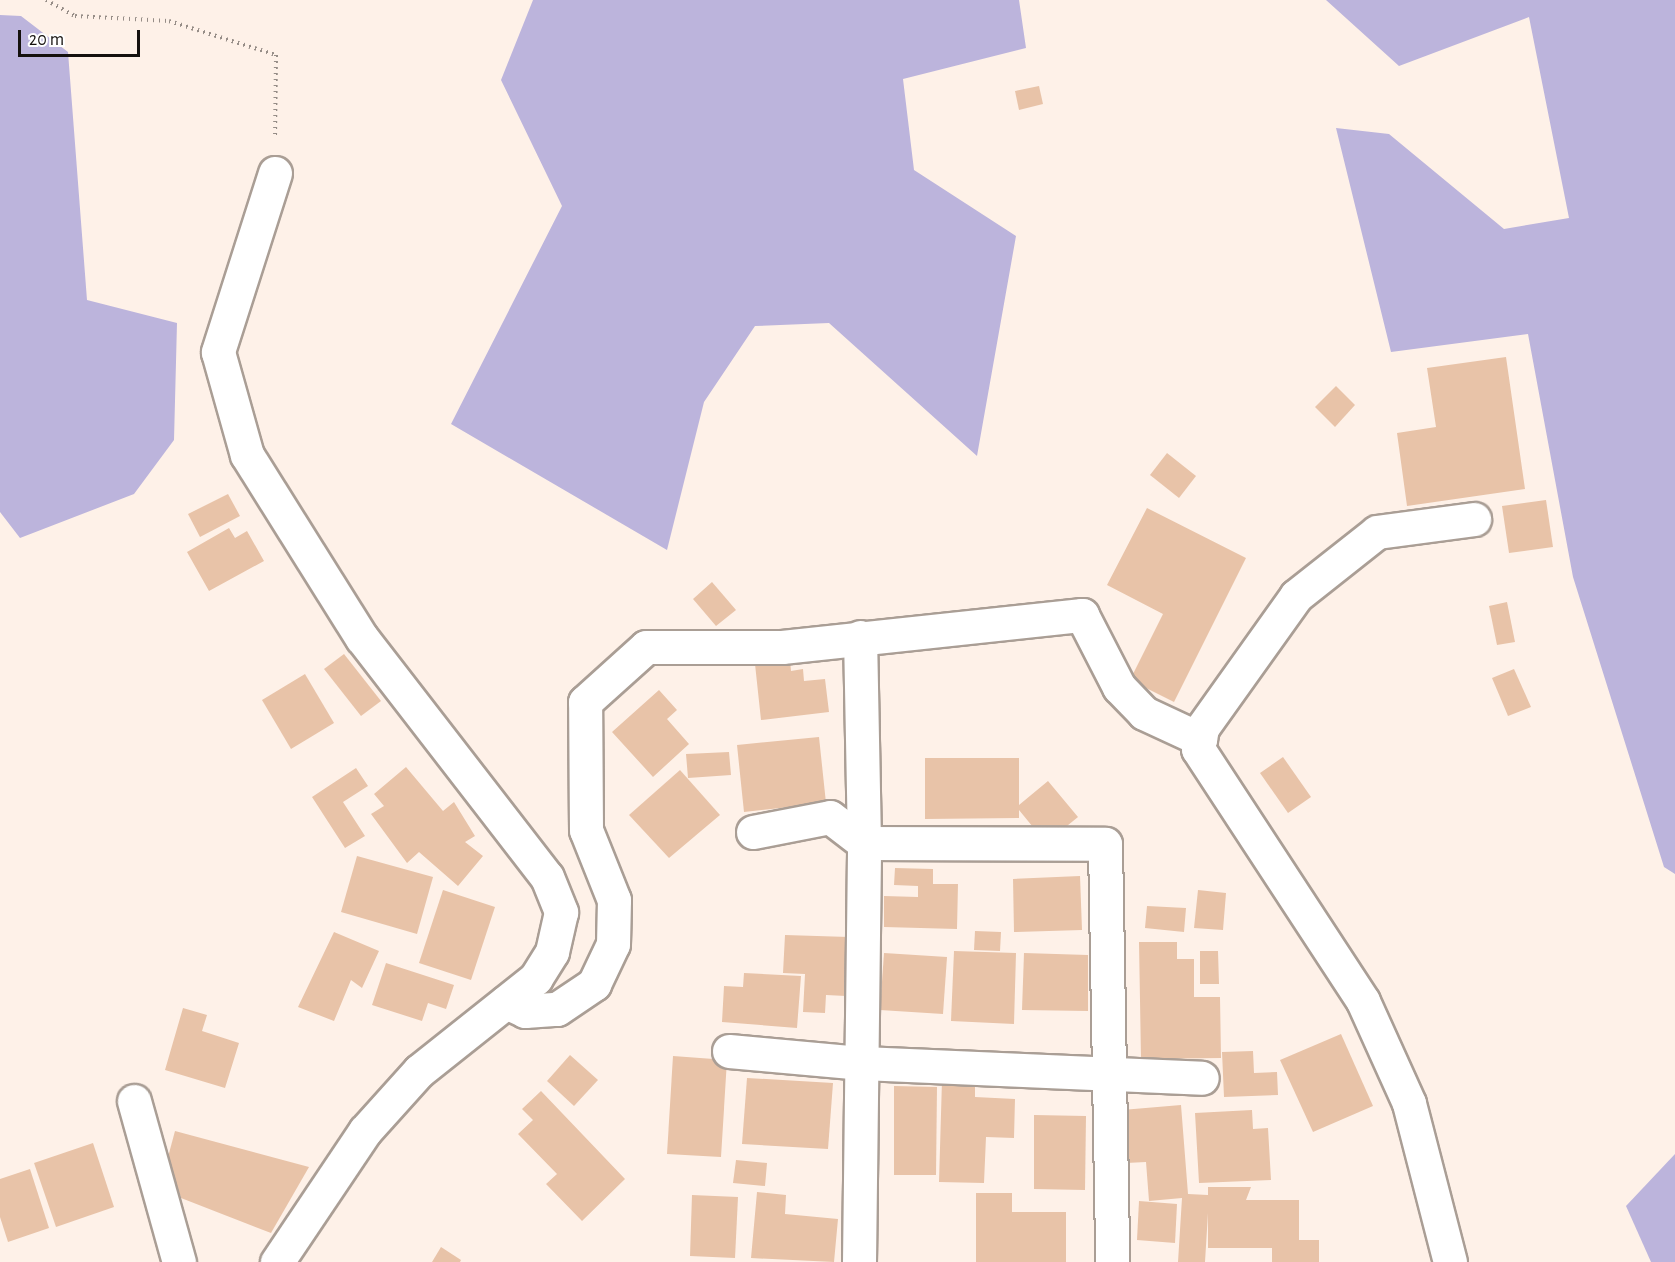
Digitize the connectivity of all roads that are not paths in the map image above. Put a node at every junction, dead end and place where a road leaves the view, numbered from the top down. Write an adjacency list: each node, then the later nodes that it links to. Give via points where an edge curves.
1 (275, 173): 7 (street, via 218,352 240,432 247,455 362,638 547,877 561,912 552,952 536,978)
2 (1474, 519): 4 (street, via 1377,532 1296,596 1252,651)
3 (860, 637): 4 (street, via 1082,615 1119,687 1144,713); 6 (street); 7 (street, via 782,647 646,647 585,702 586,830 614,900 613,944 594,984 557,1009 525,1011)
4 (1200, 739): 17 (street, via 1198,749 1238,815 1325,936 1363,1001 1409,1103)
5 (753, 832): 6 (street, via 830,817)
6 (864, 843): 9 (street); 10 (street, via 1105,844)
7 (506, 1002): 14 (street, via 419,1071 365,1131)
8 (729, 1051): 9 (street)
9 (862, 1063): 10 (street); 15 (street)
10 (1112, 1072): 11 (street); 16 (street)
11 (1202, 1078)
12 (134, 1101): 13 (street)
13 (179, 1262)
14 (277, 1262)
15 (858, 1262)
16 (1112, 1262)
17 (1450, 1262)

